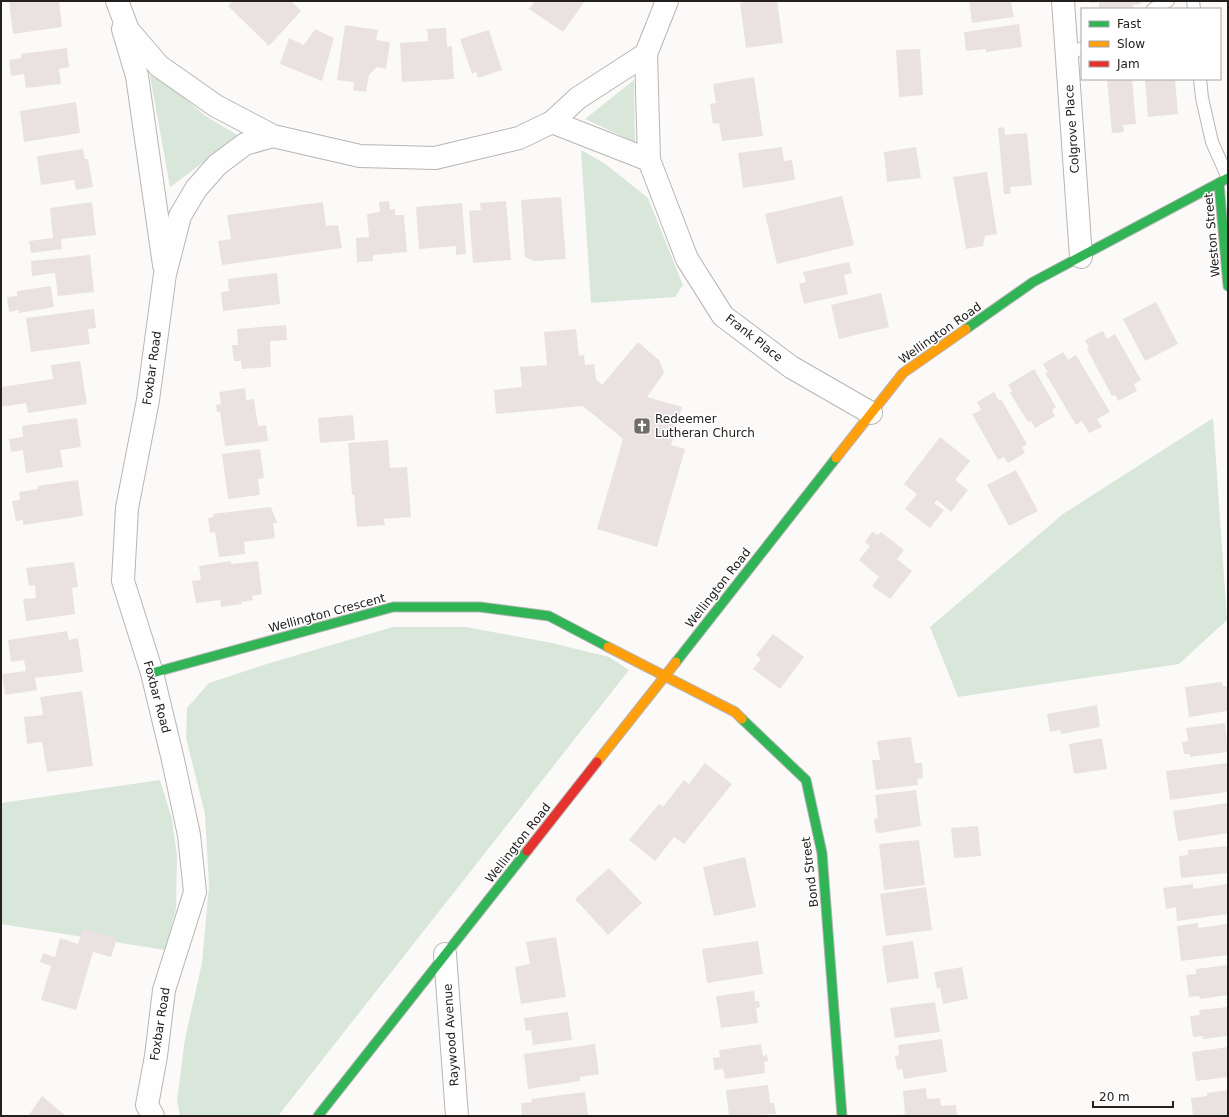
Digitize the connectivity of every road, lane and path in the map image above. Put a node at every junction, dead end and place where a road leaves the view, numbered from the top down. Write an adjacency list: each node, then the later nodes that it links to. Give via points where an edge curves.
1 (116, 1): 10 (street, via 128,30 158,66 216,106); 14 (street, Foxbar Road, via 137,76)
2 (667, 1): 7 (street)
3 (1063, 1): 6 (street, Colgrove Place)
4 (1168, 1): 5 (lane)
5 (1155, 8)
6 (1075, 51): 13 (street, Colgrove Place)
7 (646, 54): 9 (street, via 578,98); 11 (street, Frank Place)
8 (1200, 80): 12 (lane, via 1212,142)
9 (552, 122): 10 (street, via 518,138 435,158 360,156); 11 (street)
10 (273, 136): 14 (street, Foxbar Road, via 245,144 218,165 196,189 180,216)
11 (649, 160): 16 (street, Frank Place, via 687,258 723,316 791,367)
12 (1224, 180): 13 (main road, Wellington Road); 15 (main road, Weston Street)
13 (1080, 257): 16 (main road, Wellington Road, via 1033,282 903,373)
14 (165, 274): 17 (street, Foxbar Road, via 148,400 127,508 123,581)
15 (1228, 286)
16 (871, 413): 18 (main road, Wellington Road)
17 (152, 673): 18 (main road, Wellington Crescent, via 393,607 480,607 549,616); 20 (street, Foxbar Road, via 189,835 195,892 164,990 147,1105)
18 (665, 675): 19 (main road, Wellington Road); 23 (main road, Bond Street, via 735,712 806,780 822,853)
19 (445, 954): 21 (main road, Wellington Road); 22 (street, Raywood Avenue)
20 (153, 1116)
21 (318, 1116)
22 (457, 1116)
23 (842, 1116)

